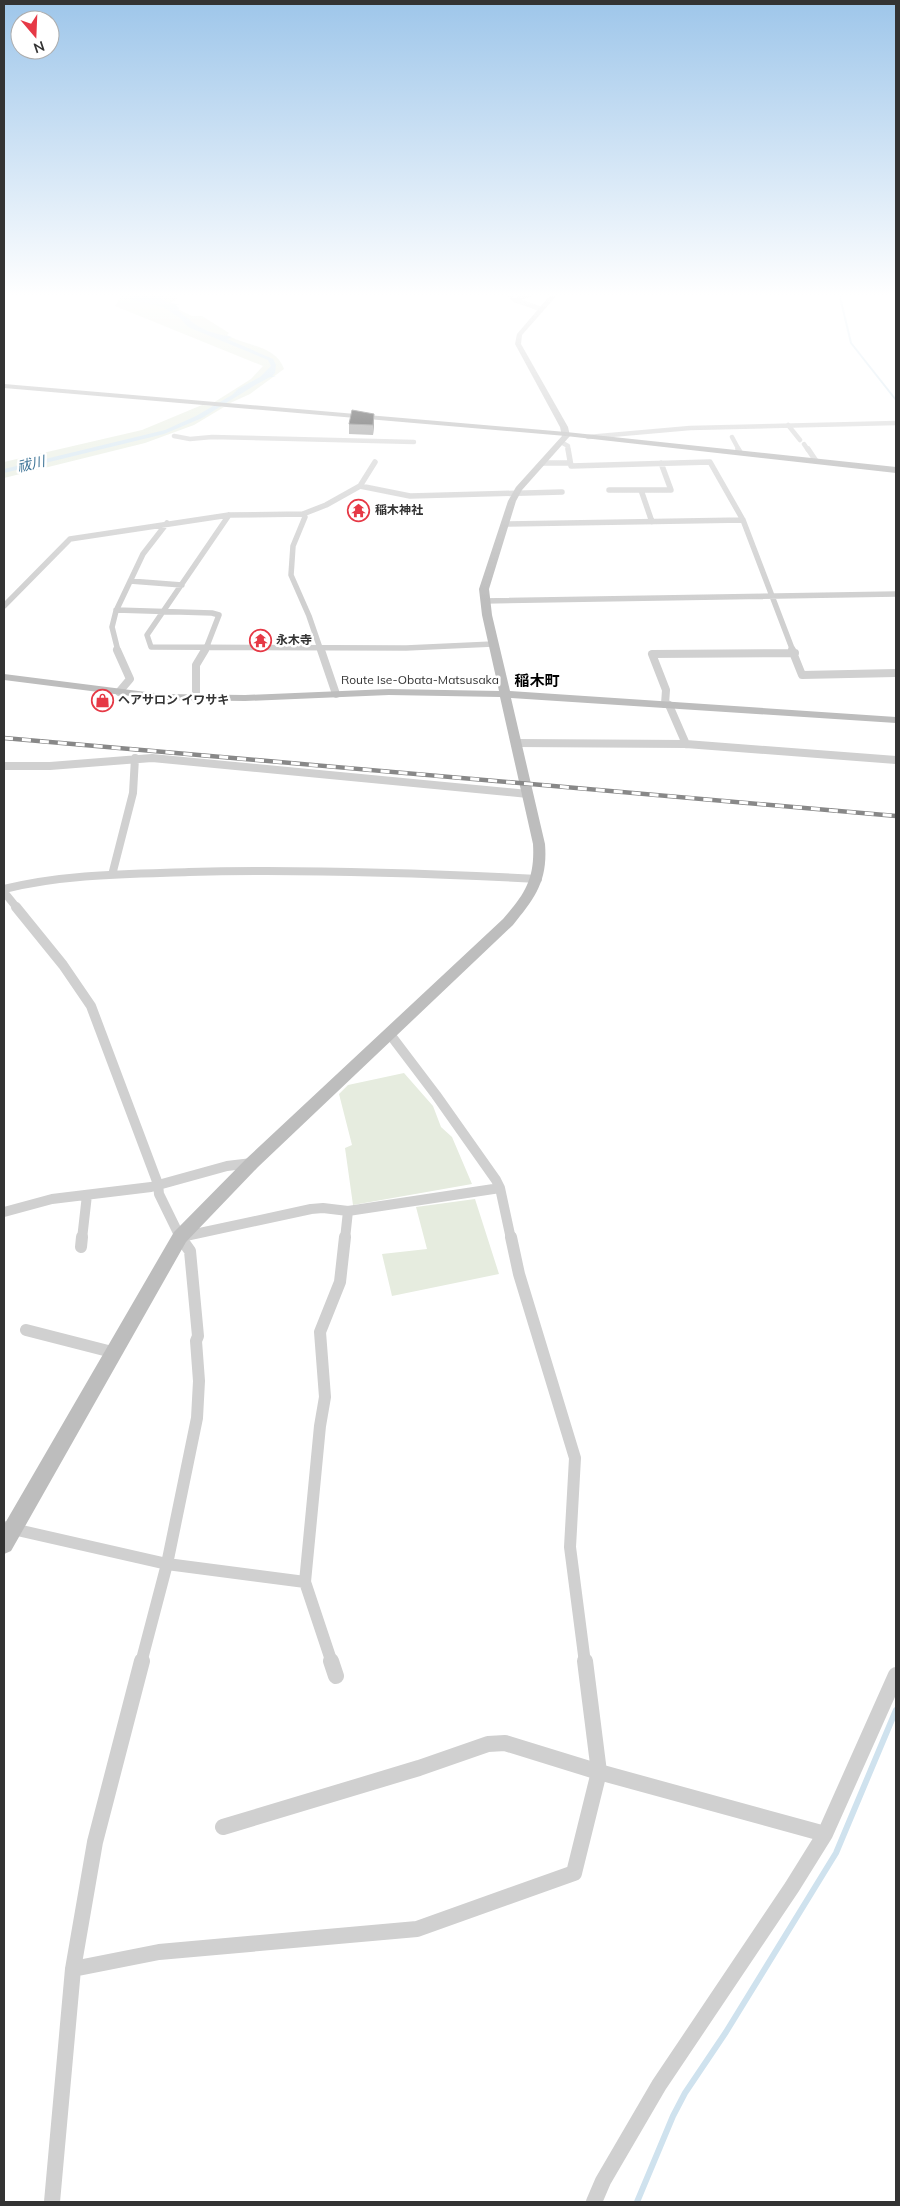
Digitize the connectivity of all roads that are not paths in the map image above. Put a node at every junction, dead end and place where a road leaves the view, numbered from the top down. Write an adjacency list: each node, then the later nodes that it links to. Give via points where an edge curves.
1 (117, 396): 8 (main road)
2 (543, 396): 8 (street)
3 (896, 424): 4 (street)
4 (788, 426): 6 (street, via 690,428); 11 (street)
5 (174, 436): 9 (street, via 190,439)
6 (588, 437): 8 (main road); 10 (main road)
7 (732, 437): 10 (street)
8 (564, 438): 13 (street); 15 (street)
9 (414, 442)
10 (740, 452): 11 (main road)
11 (816, 461): 16 (main road)
12 (375, 462): 17 (street)
13 (543, 463): 15 (street); 21 (street)
14 (661, 463): 15 (street); 19 (street, via 671,490); 24 (street, via 710,462)
15 (569, 464)
16 (896, 470)
17 (360, 486): 21 (street, via 410,496); 22 (street)
18 (609, 490): 19 (street)
19 (641, 490): 25 (street)
20 (562, 492): 21 (street)
21 (516, 493): 27 (street)
22 (304, 514): 23 (street); 38 (street, via 293,546 291,575)
23 (229, 515): 26 (street); 29 (street)
24 (743, 520): 25 (street); 31 (street)
25 (652, 522): 27 (street)
26 (167, 523): 28 (street, via 143,554); 33 (street, via 70,539)
27 (504, 524): 32 (street, via 487,578)
28 (130, 581): 29 (street); 34 (street)
29 (182, 585): 35 (street)
30 (896, 594): 31 (street)
31 (772, 596): 32 (street); 39 (street)
32 (484, 601): 36 (street)
33 (4, 606)
34 (116, 610): 35 (street); 42 (street, via 112,627 118,652 130,679)
35 (164, 611): 37 (street, via 217,613); 37 (street, via 147,635 151,646)
36 (493, 644): 38 (street); 44 (street)
37 (207, 647): 38 (street); 45 (street, via 196,665)
38 (320, 648): 43 (street)
39 (794, 653): 40 (street, via 802,675); 46 (street, via 652,654 666,690)
40 (896, 674)
41 (4, 677): 42 (street, Route Ise-Obata-Matsusaka)
42 (119, 692): 45 (street, Route Ise-Obata-Matsusaka)
43 (336, 694): 44 (street, Route Ise-Obata-Matsusaka); 45 (street, Route Ise-Obata-Matsusaka)
44 (506, 694): 46 (street, Route Ise-Obata-Matsusaka); 48 (street)
45 (196, 698)
46 (667, 705): 47 (street, Route Ise-Obata-Matsusaka); 49 (street)
47 (896, 720)
48 (515, 743): 49 (street); 53 (street)
49 (686, 744): 51 (street)
50 (135, 758): 52 (street, via 50,766); 53 (street); 54 (street, via 131,800)
51 (896, 760)
52 (4, 766)
53 (528, 794): 55 (street, via 541,859)
54 (112, 875): 55 (street, via 382,871); 56 (street, via 16,886)
55 (538, 878): 57 (street, via 529,896 508,922)
56 (4, 891): 59 (street, via 64,965 91,1006)
57 (389, 1033): 58 (street); 60 (street, via 447,1108)
58 (252, 1162): 59 (street); 64 (street)
59 (158, 1184): 61 (street); 64 (street, via 159,1194)
60 (500, 1188): 62 (street); 73 (street, via 519,1274 575,1458 570,1547)
61 (87, 1195): 63 (street, via 52,1199); 65 (street)
62 (348, 1211): 64 (street, via 311,1209); 70 (street, via 340,1282 320,1332 326,1397 320,1426)
63 (4, 1212)
64 (180, 1237): 67 (street); 69 (street, via 190,1251 199,1381 197,1418)
65 (81, 1248)
66 (26, 1330): 67 (street)
67 (112, 1352): 68 (street)
68 (7, 1533): 69 (street)
69 (168, 1564): 70 (street); 76 (street, via 95,1842)
70 (305, 1582): 72 (street)
71 (896, 1675): 75 (street)
72 (336, 1676)
73 (600, 1772): 74 (street, via 505,1743 488,1744); 75 (street); 76 (street, via 574,1873 417,1929 159,1952)
74 (223, 1827)
75 (825, 1834): 78 (street, via 659,2085)
76 (73, 1969): 77 (street)
77 (52, 2202)
78 (594, 2202)

